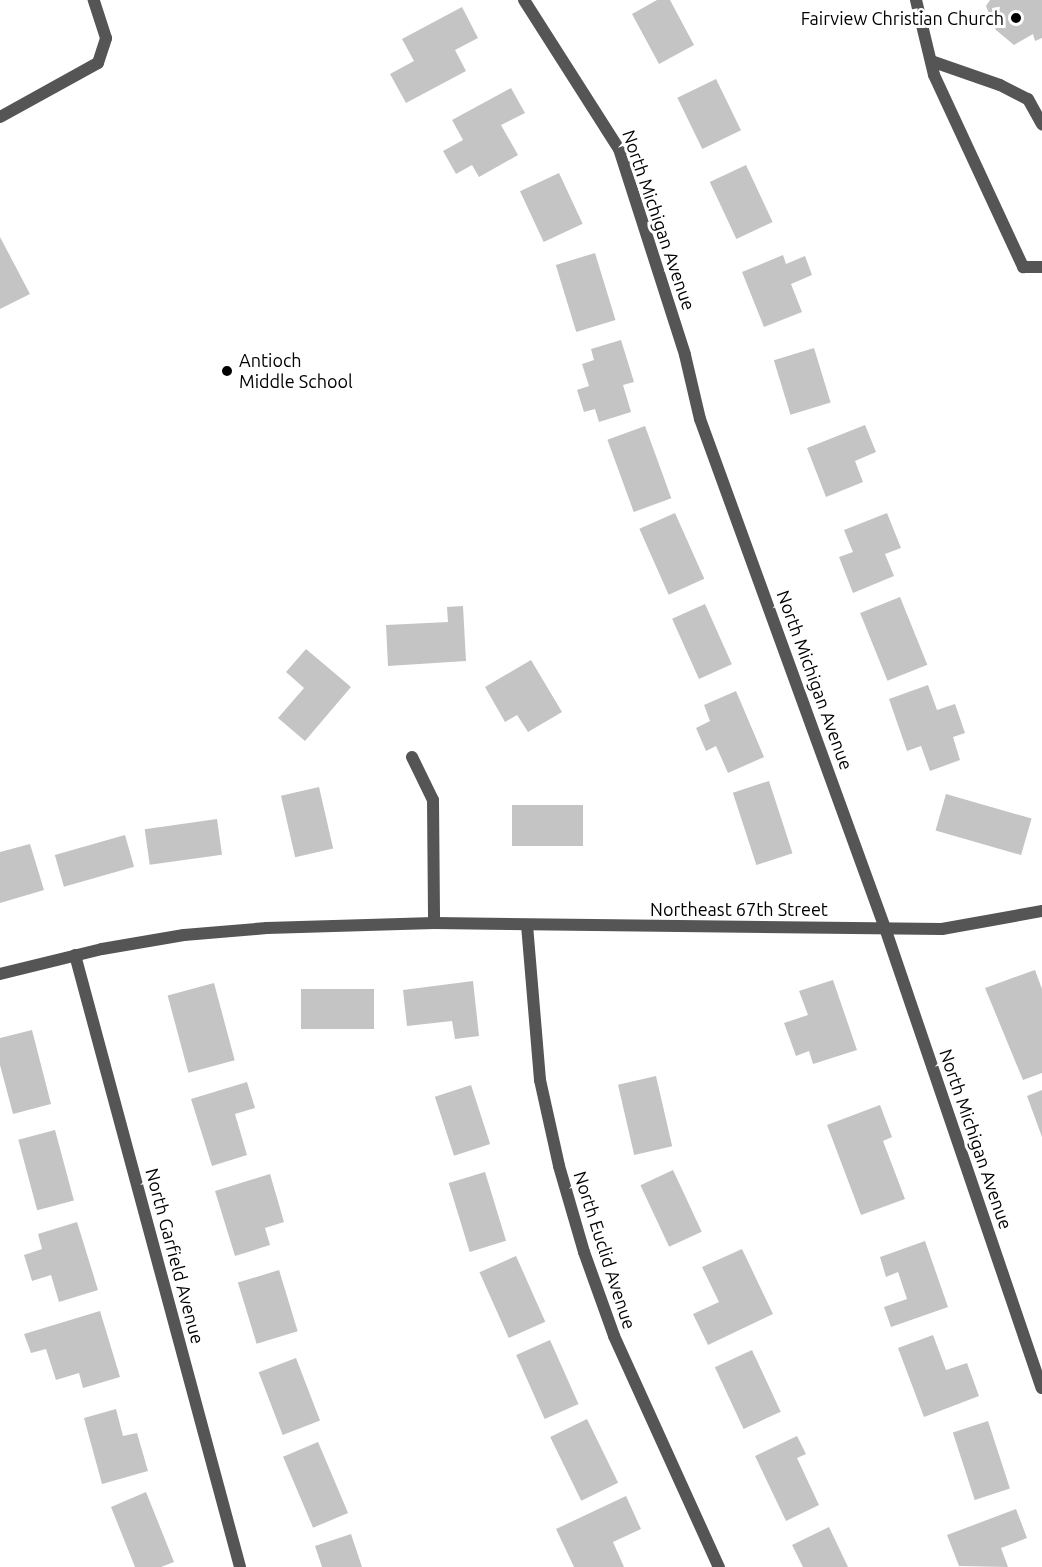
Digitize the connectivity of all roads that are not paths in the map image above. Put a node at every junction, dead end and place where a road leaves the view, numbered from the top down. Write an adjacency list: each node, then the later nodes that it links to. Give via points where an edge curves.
1 (94, 0): 5 (street, via 106,38 98,63)
2 (524, 0): 12 (street, North Michigan Avenue, via 619,149 685,355 710,450)
3 (916, 0): 4 (street)
4 (931, 61): 6 (street, via 1000,84 1028,99); 7 (street, via 1023,267)
5 (0, 117)
6 (1042, 124)
7 (1042, 267)
8 (412, 757): 10 (street, via 433,800)
9 (1042, 911): 12 (street, Northeast 67th Street, via 942,929)
10 (434, 923): 11 (street, Northeast 67th Street); 13 (street, Northeast 67th Street, via 267,928 184,935)
11 (527, 925): 12 (street, Northeast 67th Street); 17 (street, North Euclid Avenue, via 540,1080 584,1252 614,1335)
12 (885, 928): 15 (street, North Michigan Avenue)
13 (75, 955): 14 (street, Northeast 67th Street); 16 (street, North Garfield Avenue)
14 (0, 974)
15 (1042, 1388)
16 (240, 1567)
17 (719, 1567)

